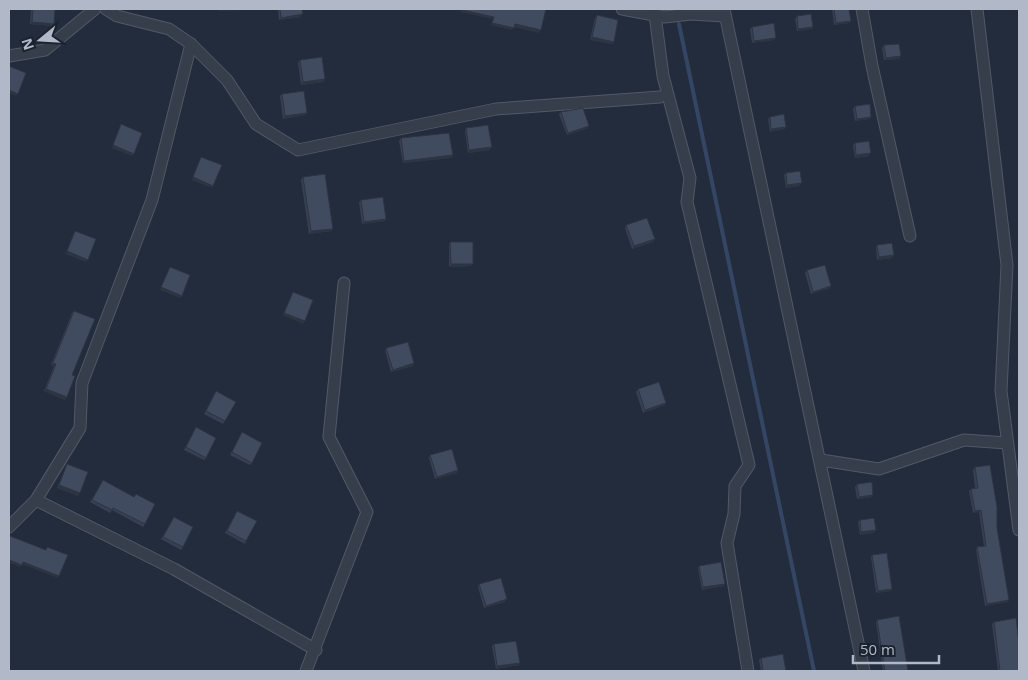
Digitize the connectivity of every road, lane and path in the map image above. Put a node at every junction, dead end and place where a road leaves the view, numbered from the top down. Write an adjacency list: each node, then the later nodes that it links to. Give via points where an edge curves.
1 (95, 9): 9 (street, via 44,50)
2 (106, 9): 8 (street, via 117,16 169,29)
3 (622, 9): 7 (street)
4 (862, 9): 11 (street)
5 (977, 9): 13 (street, via 1007,265 1001,391)
6 (725, 12): 7 (street); 14 (street)
7 (654, 16): 20 (street, via 663,76 690,178 687,202 749,465 735,486 734,514 727,544)
8 (191, 44): 10 (street, via 227,80 256,124 298,150 496,109); 15 (street, via 152,200 82,383 80,428)
9 (9, 56)
10 (660, 97)
11 (910, 236)
12 (344, 283): 18 (street, via 329,437 367,512)
13 (1007, 443): 14 (street, via 964,440 879,469); 17 (street)
14 (821, 460): 21 (street)
15 (36, 500): 16 (street); 18 (street, via 174,569)
16 (9, 527)
17 (1019, 530)
18 (316, 650): 19 (street)
19 (306, 671)
20 (748, 671)
21 (864, 671)

